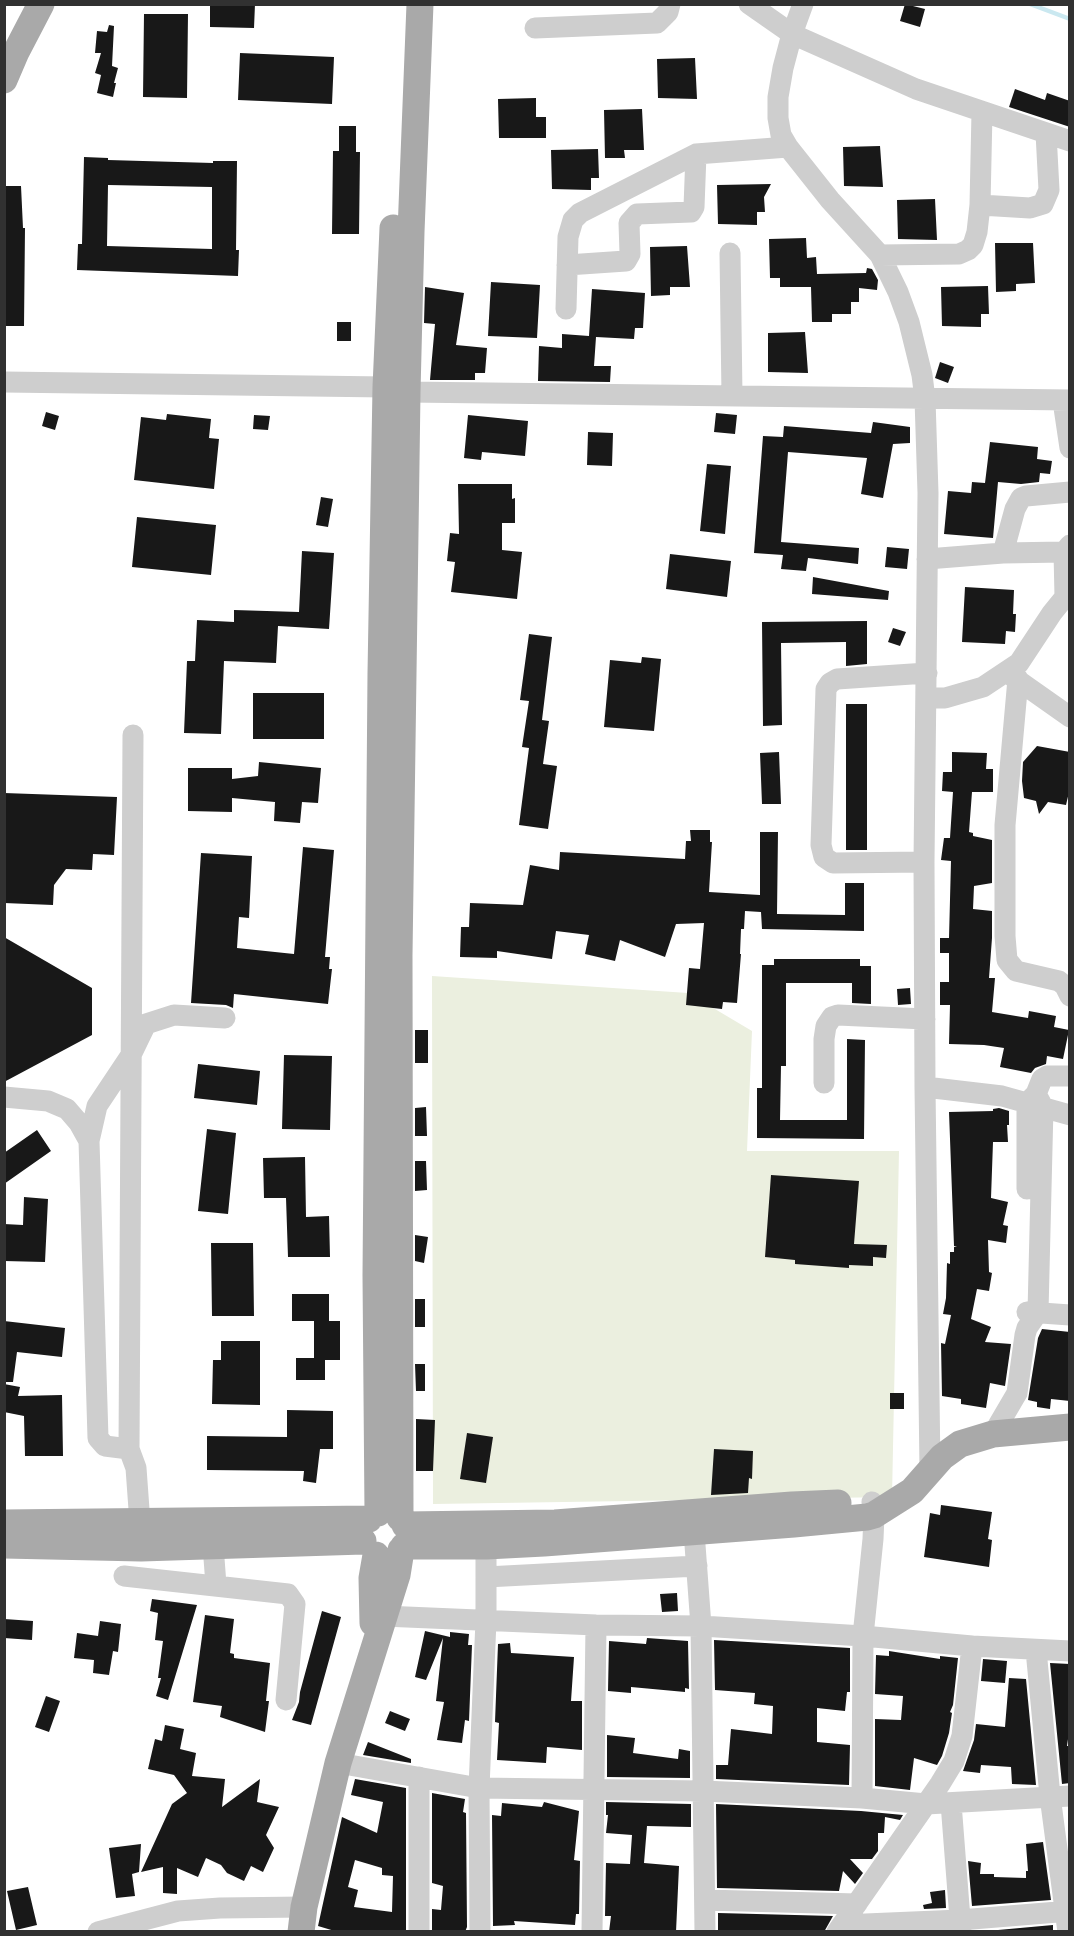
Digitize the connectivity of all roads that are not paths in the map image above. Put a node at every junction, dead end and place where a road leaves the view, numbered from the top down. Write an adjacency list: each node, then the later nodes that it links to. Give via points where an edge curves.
1 (41, 4): 9 (main road)
2 (404, 4): 21 (main road)
3 (420, 4): 21 (main road, via 411,232)
4 (670, 4): 7 (street, via 657,23)
5 (749, 4): 8 (street)
6 (803, 4): 8 (street)
7 (535, 28)
8 (792, 34): 10 (street, via 916,89); 13 (street, via 778,97 781,135)
9 (4, 80)
10 (982, 112): 11 (street); 15 (street)
11 (1046, 134): 12 (street); 15 (street, via 1049,190 1043,204 1030,208)
12 (1070, 141)
13 (788, 147): 14 (street); 17 (street)
14 (696, 154): 18 (street, via 580,213 571,226); 18 (street, via 691,212 637,214 629,223 630,254 626,261)
15 (980, 205): 17 (street, via 977,232 968,250 959,254)
16 (730, 253): 22 (street)
17 (880, 255): 23 (street, via 909,322)
18 (567, 264): 19 (street)
19 (566, 309)
20 (4, 382): 21 (street)
21 (396, 390): 22 (street); 60 (main road, via 399,956)
22 (732, 396): 23 (street)
23 (925, 399): 24 (street); 29 (street)
24 (1066, 401): 25 (street)
25 (1070, 448)
26 (1070, 492): 28 (street, via 1021,498)
27 (1067, 548): 28 (street); 30 (street)
28 (1004, 553): 29 (street)
29 (927, 559): 31 (street)
30 (1067, 597): 32 (street, via 1052,613)
31 (927, 673): 33 (street); 36 (street, via 837,679 826,689 821,834 822,853 833,863)
32 (1012, 676): 33 (street, via 969,692); 34 (street); 37 (street, via 1005,825 1007,960 1016,971 1059,981)
33 (927, 698): 36 (street)
34 (1070, 717)
35 (133, 735): 40 (street)
36 (924, 862): 39 (street)
37 (1070, 996)
38 (225, 1018): 40 (street, via 174,1015 146,1023)
39 (926, 1019): 42 (street, via 832,1017 824,1039); 43 (street)
40 (131, 1055): 47 (street, via 97,1106); 51 (street)
41 (1070, 1076): 45 (street, via 1047,1076 1039,1085)
42 (824, 1083)
43 (925, 1087): 45 (street); 55 (street)
44 (4, 1096): 47 (street, via 48,1101 67,1109)
45 (1035, 1101): 46 (street); 48 (street)
46 (1070, 1115)
47 (89, 1141): 50 (street)
48 (1032, 1315): 49 (street); 53 (street, via 1025,1335 1017,1393)
49 (1070, 1315)
50 (94, 1324): 51 (street); 54 (street, via 98,1438 105,1446)
51 (129, 1324): 54 (street)
52 (1070, 1427): 53 (main road)
53 (993, 1434): 55 (main road, via 960,1444)
54 (129, 1449): 57 (street, via 136,1468)
55 (930, 1470): 56 (main road, via 912,1491)
56 (877, 1508): 58 (main road, via 794,1524); 73 (street)
57 (139, 1521): 59 (main road); 60 (main road); 64 (street)
58 (694, 1522): 61 (main road); 65 (street)
59 (4, 1523)
60 (387, 1533): 61 (main road); 63 (main road); 69 (main road, via 397,1575); 77 (main road, via 372,1578)
61 (486, 1535): 67 (street)
62 (4, 1545): 64 (main road)
63 (213, 1545): 64 (main road); 68 (street)
64 (141, 1548)
65 (697, 1566): 67 (street); 72 (street)
66 (124, 1576): 68 (street)
67 (486, 1577): 70 (street)
68 (216, 1585): 78 (street, via 288,1594 295,1604)
69 (383, 1616): 70 (street); 77 (main road)
70 (486, 1620): 71 (street); 81 (street)
71 (596, 1624): 72 (street); 82 (street)
72 (701, 1626): 73 (street); 83 (street)
73 (864, 1636): 74 (street); 85 (street)
74 (972, 1646): 75 (street); 87 (street, via 962,1736 954,1761)
75 (1036, 1650): 76 (street); 84 (street)
76 (1070, 1651)
77 (372, 1652): 79 (main road)
78 (286, 1700)
79 (338, 1763): 80 (street); 91 (main road)
80 (419, 1777): 81 (street); 95 (street)
81 (480, 1788): 82 (street); 96 (street)
82 (594, 1789): 83 (street); 97 (street)
83 (703, 1791): 85 (street); 88 (street)
84 (1060, 1796): 86 (street); 90 (street)
85 (862, 1798): 87 (street)
86 (951, 1803): 87 (street); 92 (street)
87 (926, 1804): 89 (street)
88 (705, 1900): 89 (street); 98 (street)
89 (857, 1904): 93 (street)
90 (1068, 1918): 92 (street)
91 (302, 1919): 94 (street, via 220,1908 178,1911)
92 (960, 1926): 93 (street)
93 (840, 1928)
94 (98, 1932)
95 (419, 1932)
96 (480, 1932)
97 (592, 1932)
98 (705, 1932)

